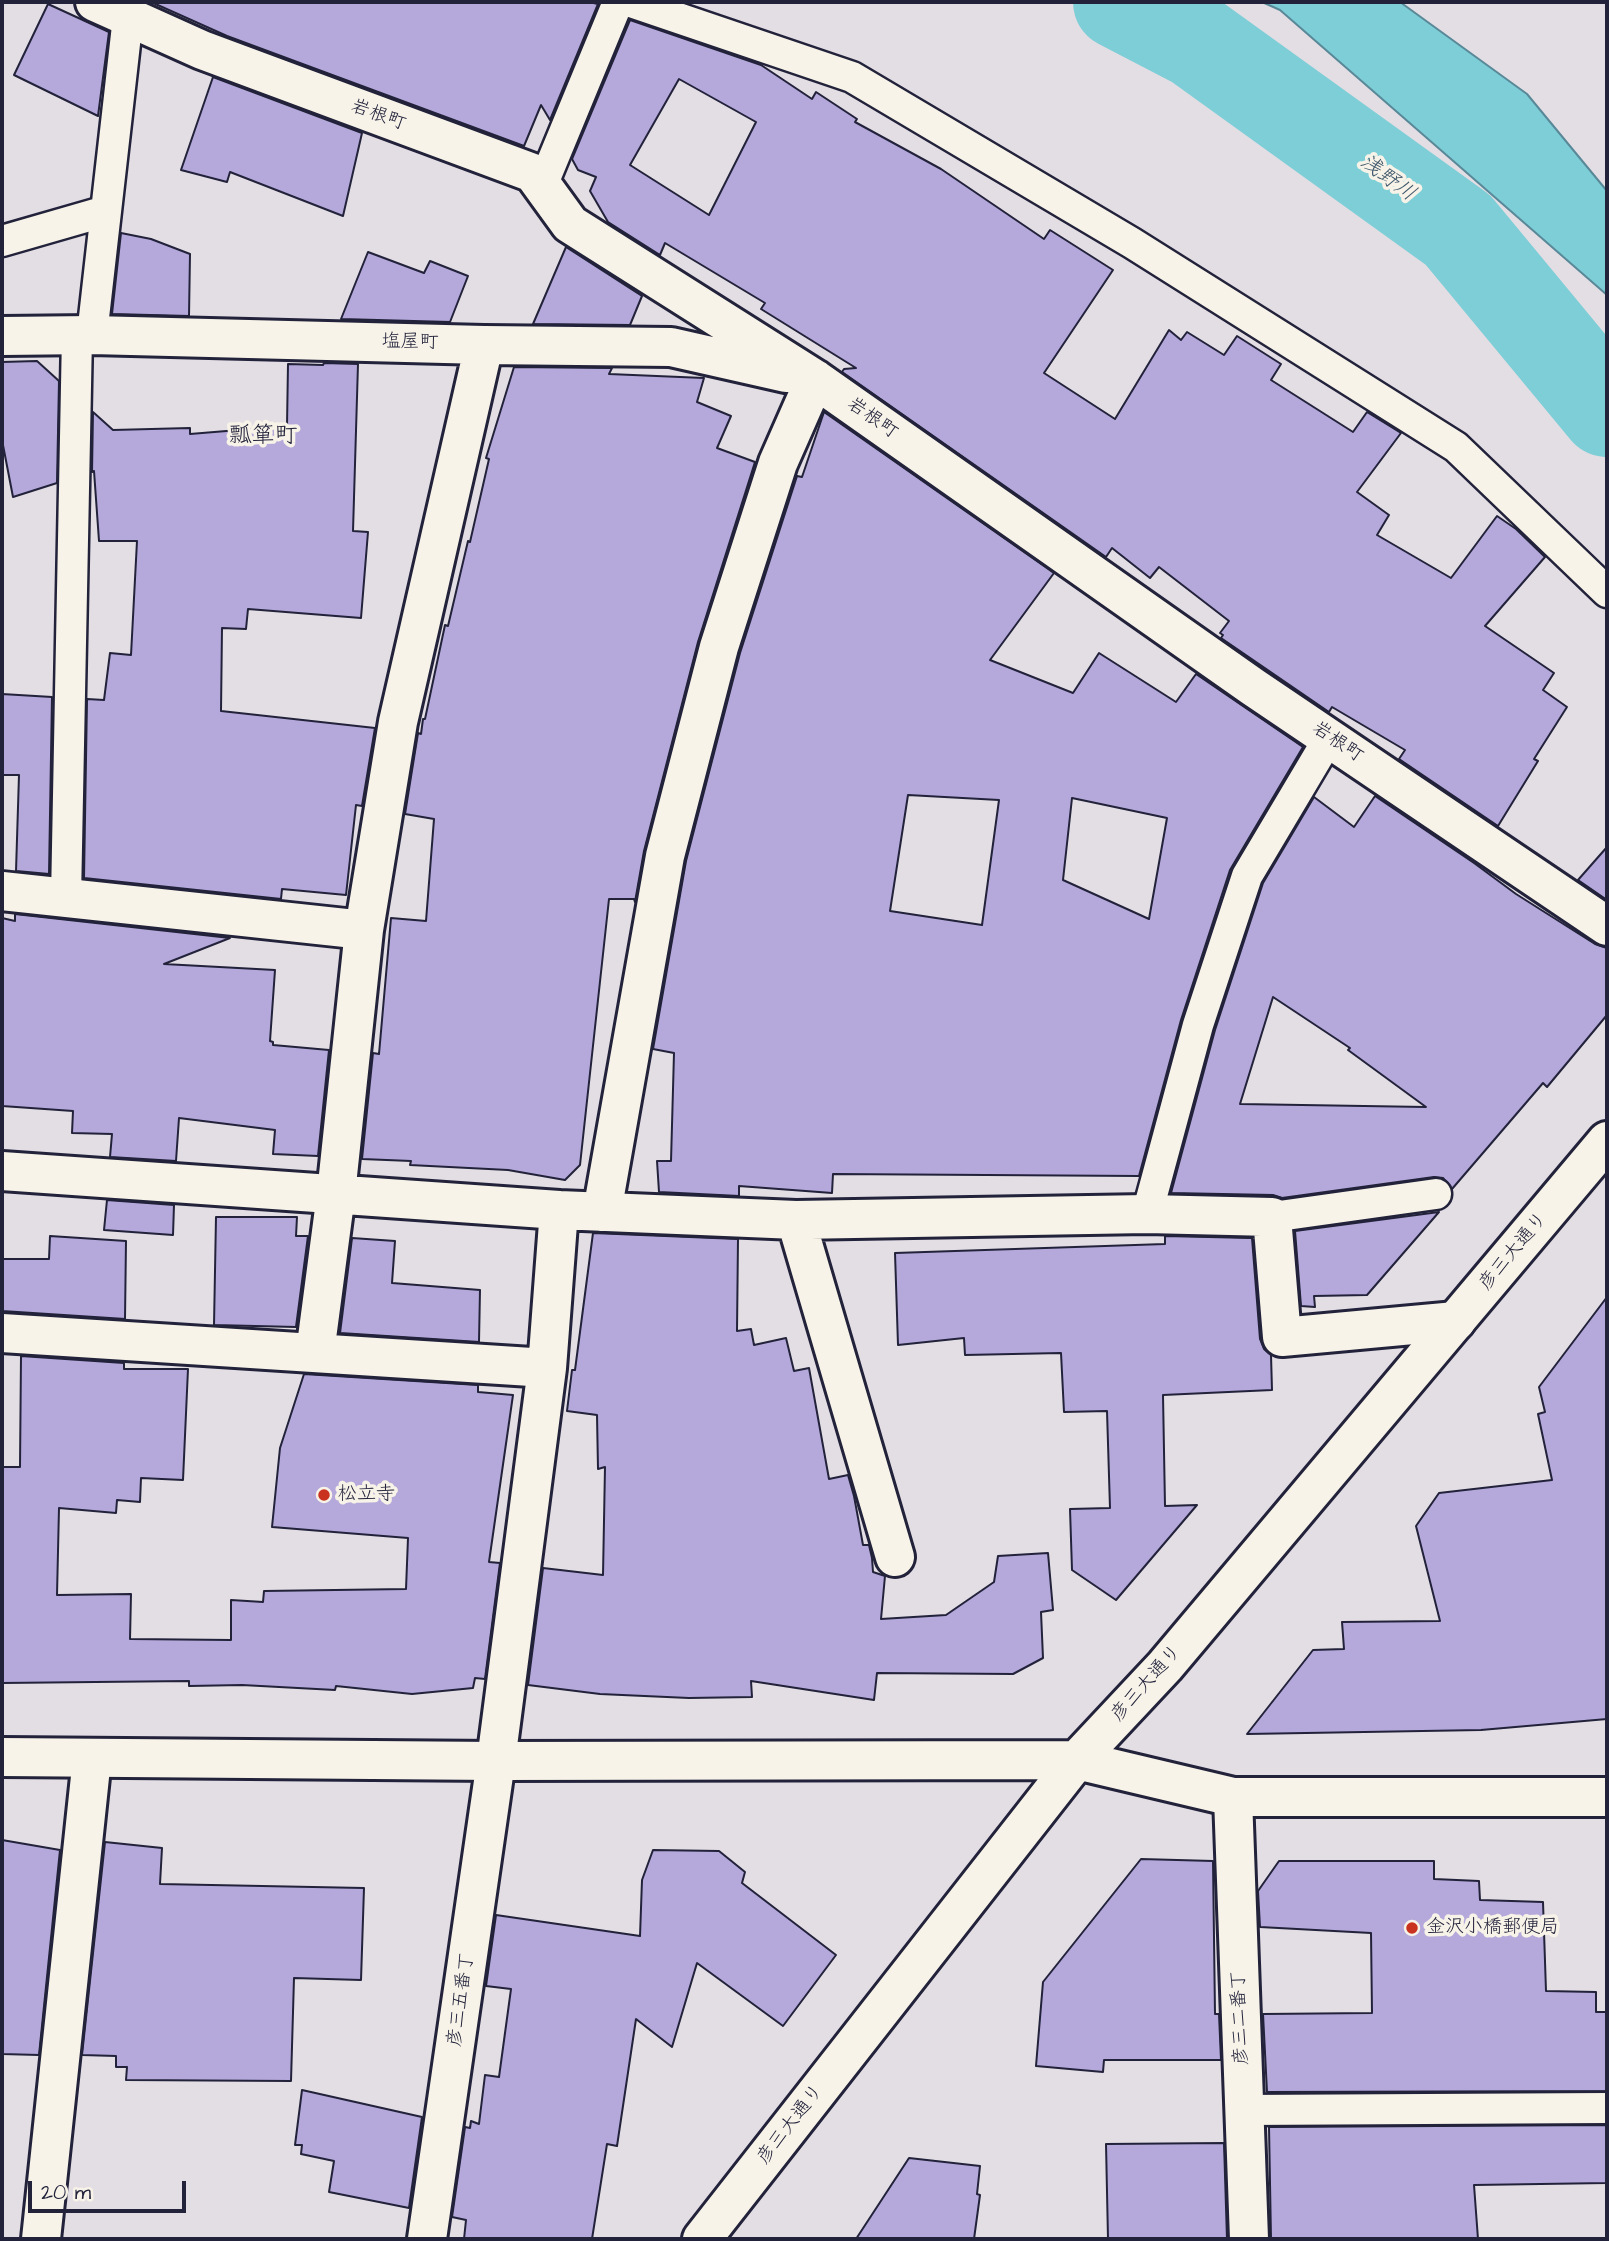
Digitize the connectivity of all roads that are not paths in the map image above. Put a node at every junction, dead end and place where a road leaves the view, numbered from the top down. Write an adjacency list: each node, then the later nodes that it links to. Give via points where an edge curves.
1 (618, 2): 4 (lane)
2 (631, 2): 11 (lane, via 852,77 1132,243 1457,447)
3 (111, 9): 4 (street, 岩根町, via 202,50 533,173); 5 (lane)
4 (542, 186): 10 (street, 岩根町, via 570,224)
5 (106, 211): 6 (lane); 7 (lane)
6 (2, 241)
7 (85, 335): 8 (street, 塩屋町); 9 (street, 塩屋町); 14 (lane)
8 (2, 336)
9 (484, 345): 10 (street, 塩屋町, via 671,347); 16 (street, via 398,722)
10 (815, 379): 12 (street, 岩根町); 22 (street, via 779,463 719,647 665,856)
11 (1607, 592)
12 (1329, 738): 15 (street, 岩根町); 23 (lane, via 1247,876 1198,1025)
13 (2, 891): 14 (street)
14 (66, 898): 16 (street)
15 (1607, 926)
16 (364, 930): 19 (street)
17 (1607, 1141): 26 (street, 彦三大通り)
18 (2, 1171): 19 (street)
19 (336, 1194): 21 (street); 28 (street)
20 (1436, 1195): 24 (lane)
21 (559, 1210): 22 (street); 29 (street, 彦三五番丁)
22 (602, 1212): 25 (street)
23 (1147, 1214): 24 (street); 25 (street)
24 (1272, 1217): 26 (street, via 1282,1337)
25 (796, 1220): 30 (street)
26 (1455, 1321): 33 (street, 彦三大通り, via 1165,1666)
27 (2, 1333): 28 (street)
28 (316, 1353): 29 (street)
29 (547, 1367): 34 (street, 彦三五番丁)
30 (895, 1558)
31 (2, 1757): 32 (street)
32 (92, 1758): 34 (street); 39 (street)
33 (1077, 1760): 34 (street); 35 (street); 41 (street, 彦三大通り)
34 (496, 1761): 40 (street, 彦三五番丁)
35 (1233, 1797): 36 (street); 38 (street, 彦三二番丁)
36 (1607, 1797)
37 (1607, 2108): 38 (lane)
38 (1244, 2110): 42 (street, 彦三二番丁)
39 (41, 2239)
40 (427, 2239)
41 (702, 2239)
42 (1249, 2239)

